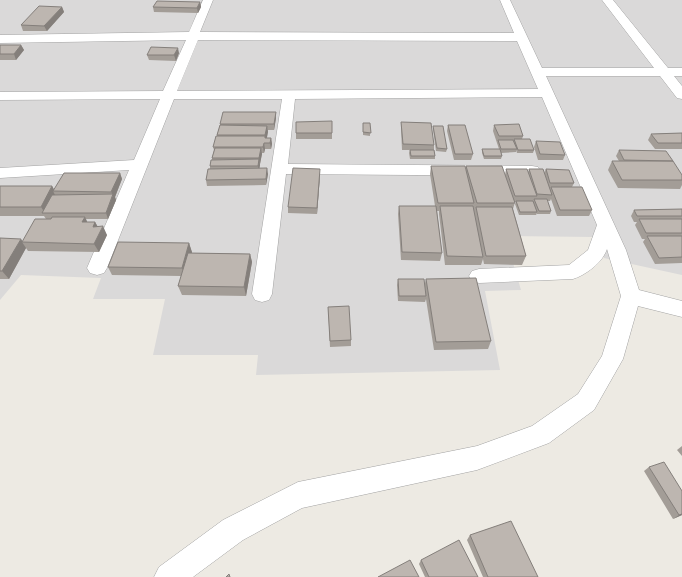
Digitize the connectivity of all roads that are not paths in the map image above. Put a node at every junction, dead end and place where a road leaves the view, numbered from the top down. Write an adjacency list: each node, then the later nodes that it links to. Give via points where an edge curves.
1 (208, 0): 4 (street)
2 (505, 0): 5 (street)
3 (607, 0): 8 (street)
4 (193, 36): 5 (street); 6 (street); 11 (street)
5 (521, 37): 7 (street)
6 (0, 39)
7 (537, 72): 8 (street); 10 (street)
8 (664, 72): 9 (street); 13 (street)
9 (682, 72)
10 (546, 93): 12 (street); 17 (street)
11 (169, 94): 12 (street); 14 (street); 15 (street)
12 (289, 95): 16 (street)
13 (682, 95)
14 (0, 96)
15 (138, 165): 18 (street); 20 (street)
16 (278, 169): 17 (street); 22 (street)
17 (565, 172): 19 (street)
18 (0, 173)
19 (606, 225): 21 (street, via 596,254 573,272); 23 (street, via 617,250)
20 (97, 268)
21 (479, 276)
22 (262, 294)
23 (631, 296): 24 (street); 25 (street, via 612,359 586,402 540,435 477,458 298,495 233,530)
24 (682, 309)
25 (169, 577)

